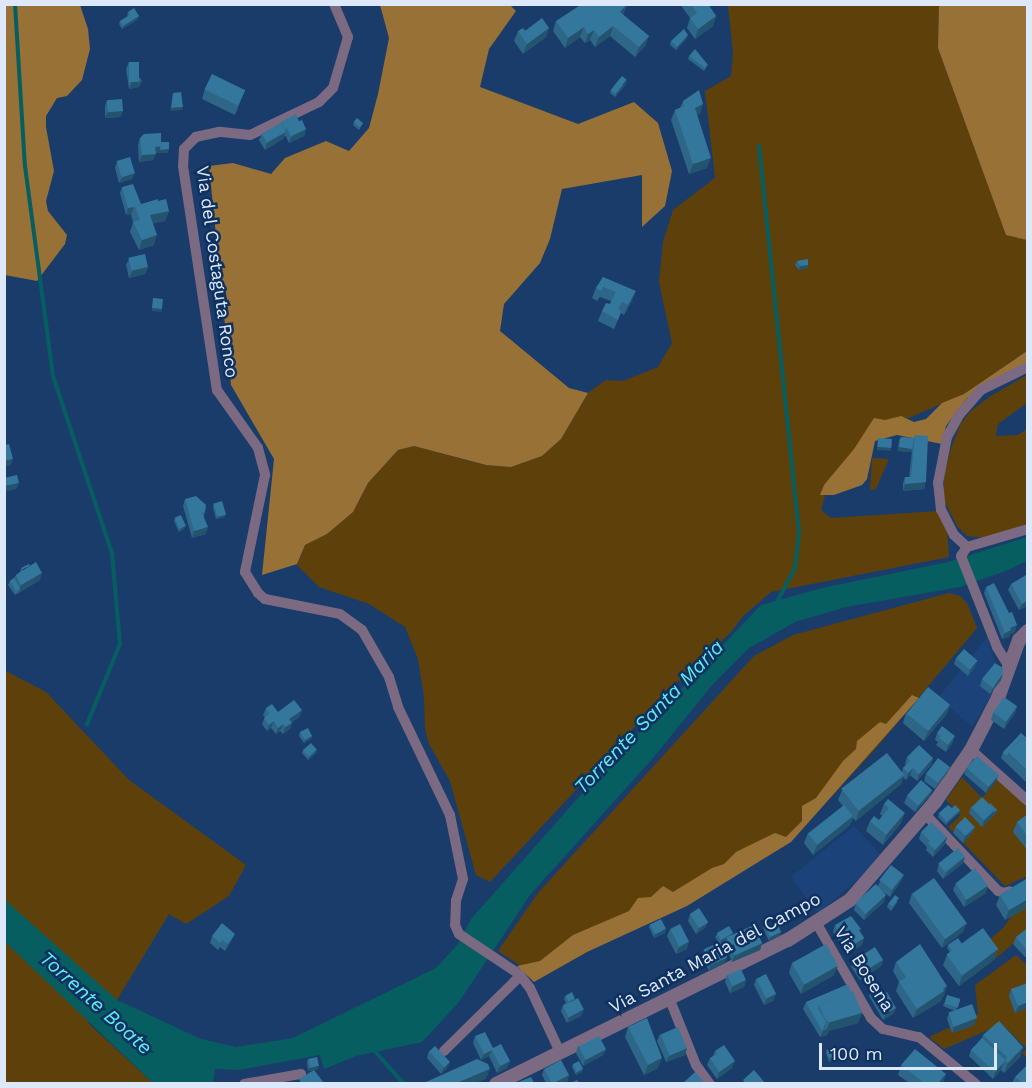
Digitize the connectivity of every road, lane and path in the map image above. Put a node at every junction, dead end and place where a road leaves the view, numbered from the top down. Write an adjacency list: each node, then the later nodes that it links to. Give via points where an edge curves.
1 (334, 4): 12 (street, Via del Costaguta Ronco, via 348,37 333,88 319,102 250,135 219,132 195,137 184,149 183,166 218,390 258,448 265,475 245,572 266,599 340,614 362,630 389,677 398,707 450,815 463,879 456,901 455,926 459,934)
2 (1028, 367): 4 (street, via 981,390 947,437 938,483 941,510)
3 (1028, 529): 4 (street)
4 (964, 551): 6 (street, via 970,586)
5 (1028, 631): 6 (street, Via Santa Maria del Campo, via 1019,640)
6 (1010, 668): 7 (street, Via Santa Maria del Campo)
7 (971, 750): 8 (street); 9 (street, Via Santa Maria del Campo)
8 (1028, 801)
9 (925, 814): 10 (street, via 998,891); 11 (street, Via Santa Maria del Campo, via 850,900)
10 (1010, 891)
11 (817, 924): 13 (street, Via Santa Maria del Campo); 20 (street, Via Bosena, via 871,1018 883,1029 919,1037)
12 (520, 976): 14 (street); 15 (street, via 530,988)
13 (670, 999): 15 (street, Via Santa Maria del Campo); 19 (street, via 696,1065)
14 (444, 1051)
15 (561, 1052): 18 (street, Via Santa Maria del Campo)
16 (301, 1074): 17 (street)
17 (244, 1083)
18 (496, 1083)
19 (710, 1083)
20 (976, 1083)

